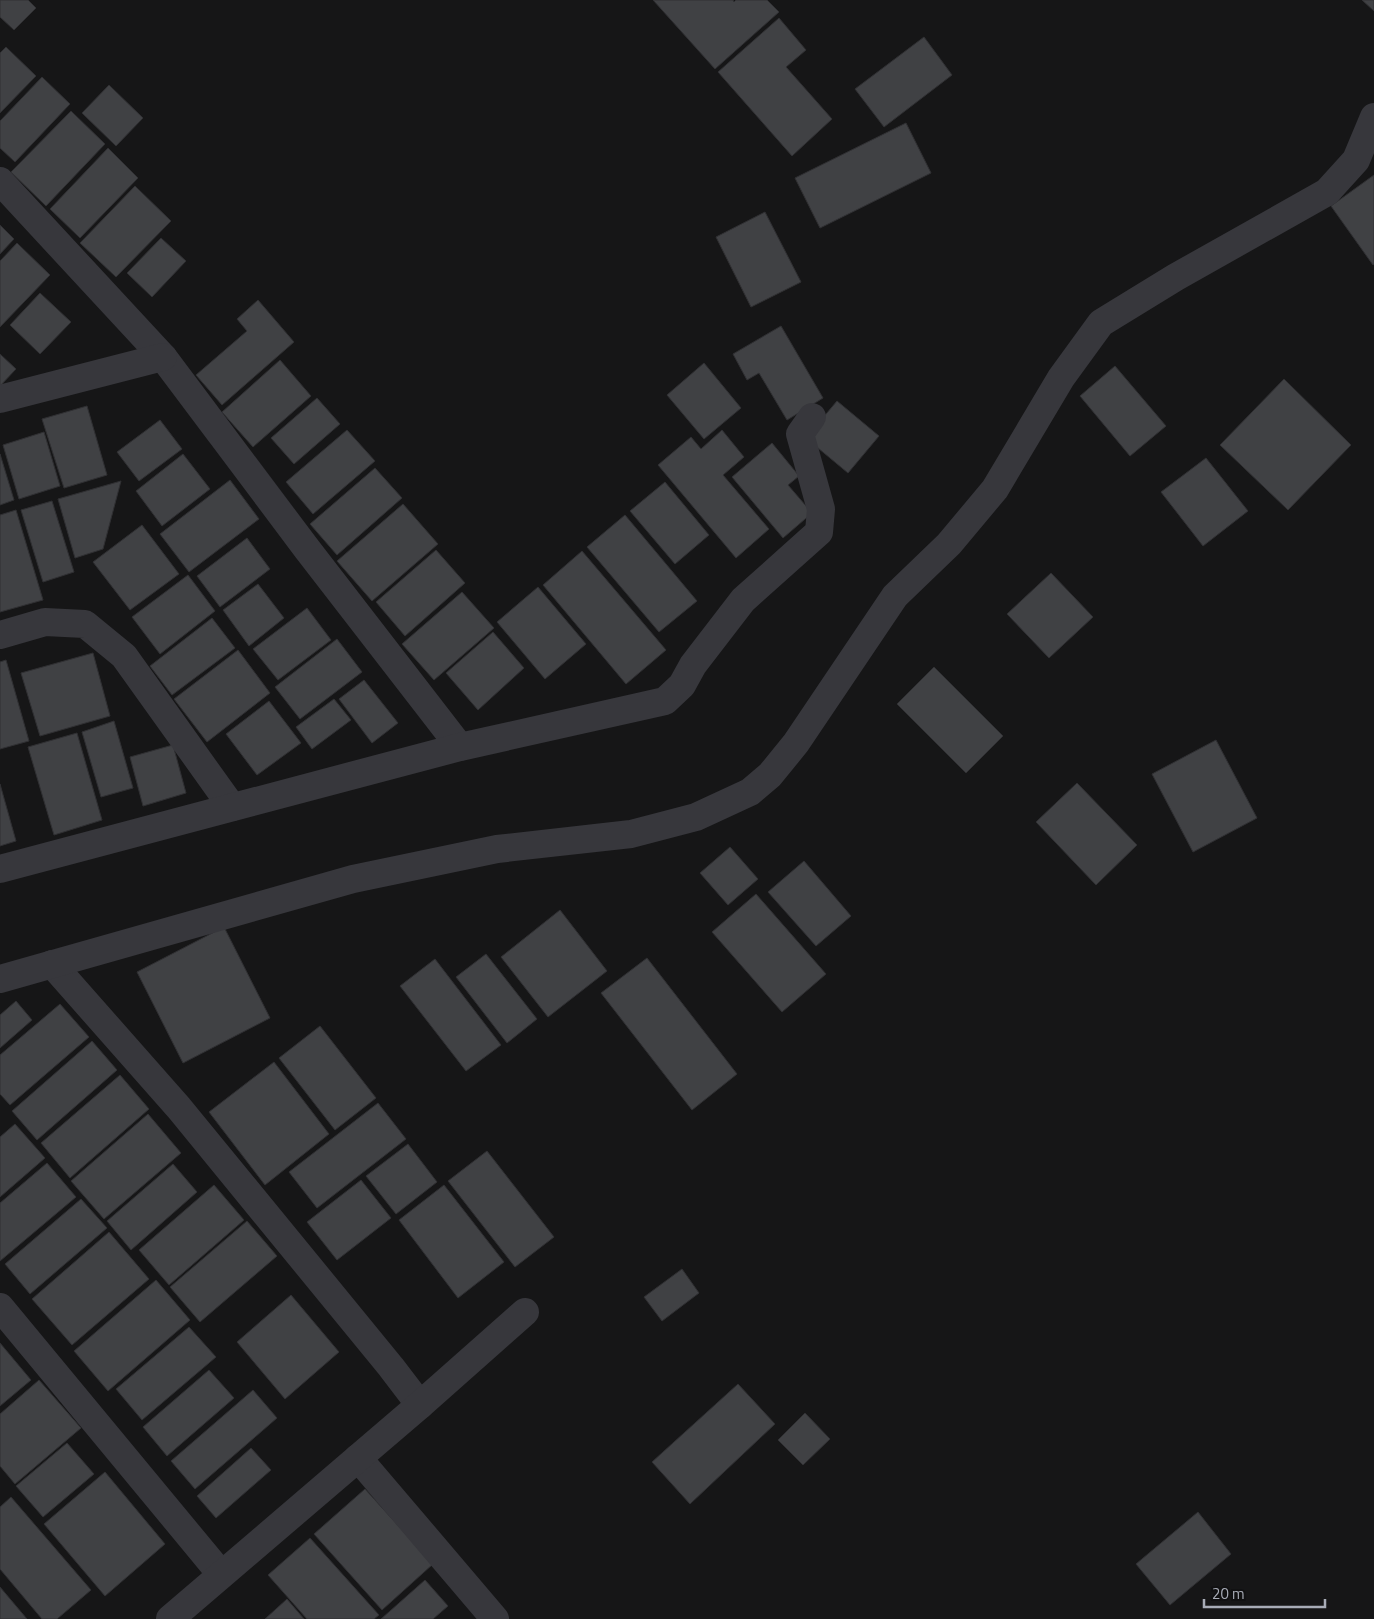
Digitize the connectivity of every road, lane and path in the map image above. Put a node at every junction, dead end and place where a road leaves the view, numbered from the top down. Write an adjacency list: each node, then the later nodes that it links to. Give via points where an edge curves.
1 (1374, 116): 10 (street, via 1356,160 1327,192 1101,323 1061,378 995,489 949,544 895,596 796,743 770,775 750,792 696,817 631,834 496,849 353,879)
2 (0, 182): 3 (street)
3 (163, 357): 4 (street); 7 (street)
4 (0, 399)
5 (812, 417): 7 (street, via 800,434 821,508 819,532 743,600 693,665 682,685 665,701)
6 (0, 635): 8 (street, via 45,622 85,624 124,656)
7 (460, 748): 8 (street)
8 (232, 807): 9 (street)
9 (0, 869)
10 (52, 964): 11 (street); 14 (street, via 179,1108)
11 (0, 979)
12 (0, 1308): 16 (street)
13 (525, 1312): 14 (street)
14 (420, 1405): 15 (street)
15 (358, 1458): 16 (street); 18 (street)
16 (221, 1574): 17 (street)
17 (181, 1615)
18 (495, 1619)

